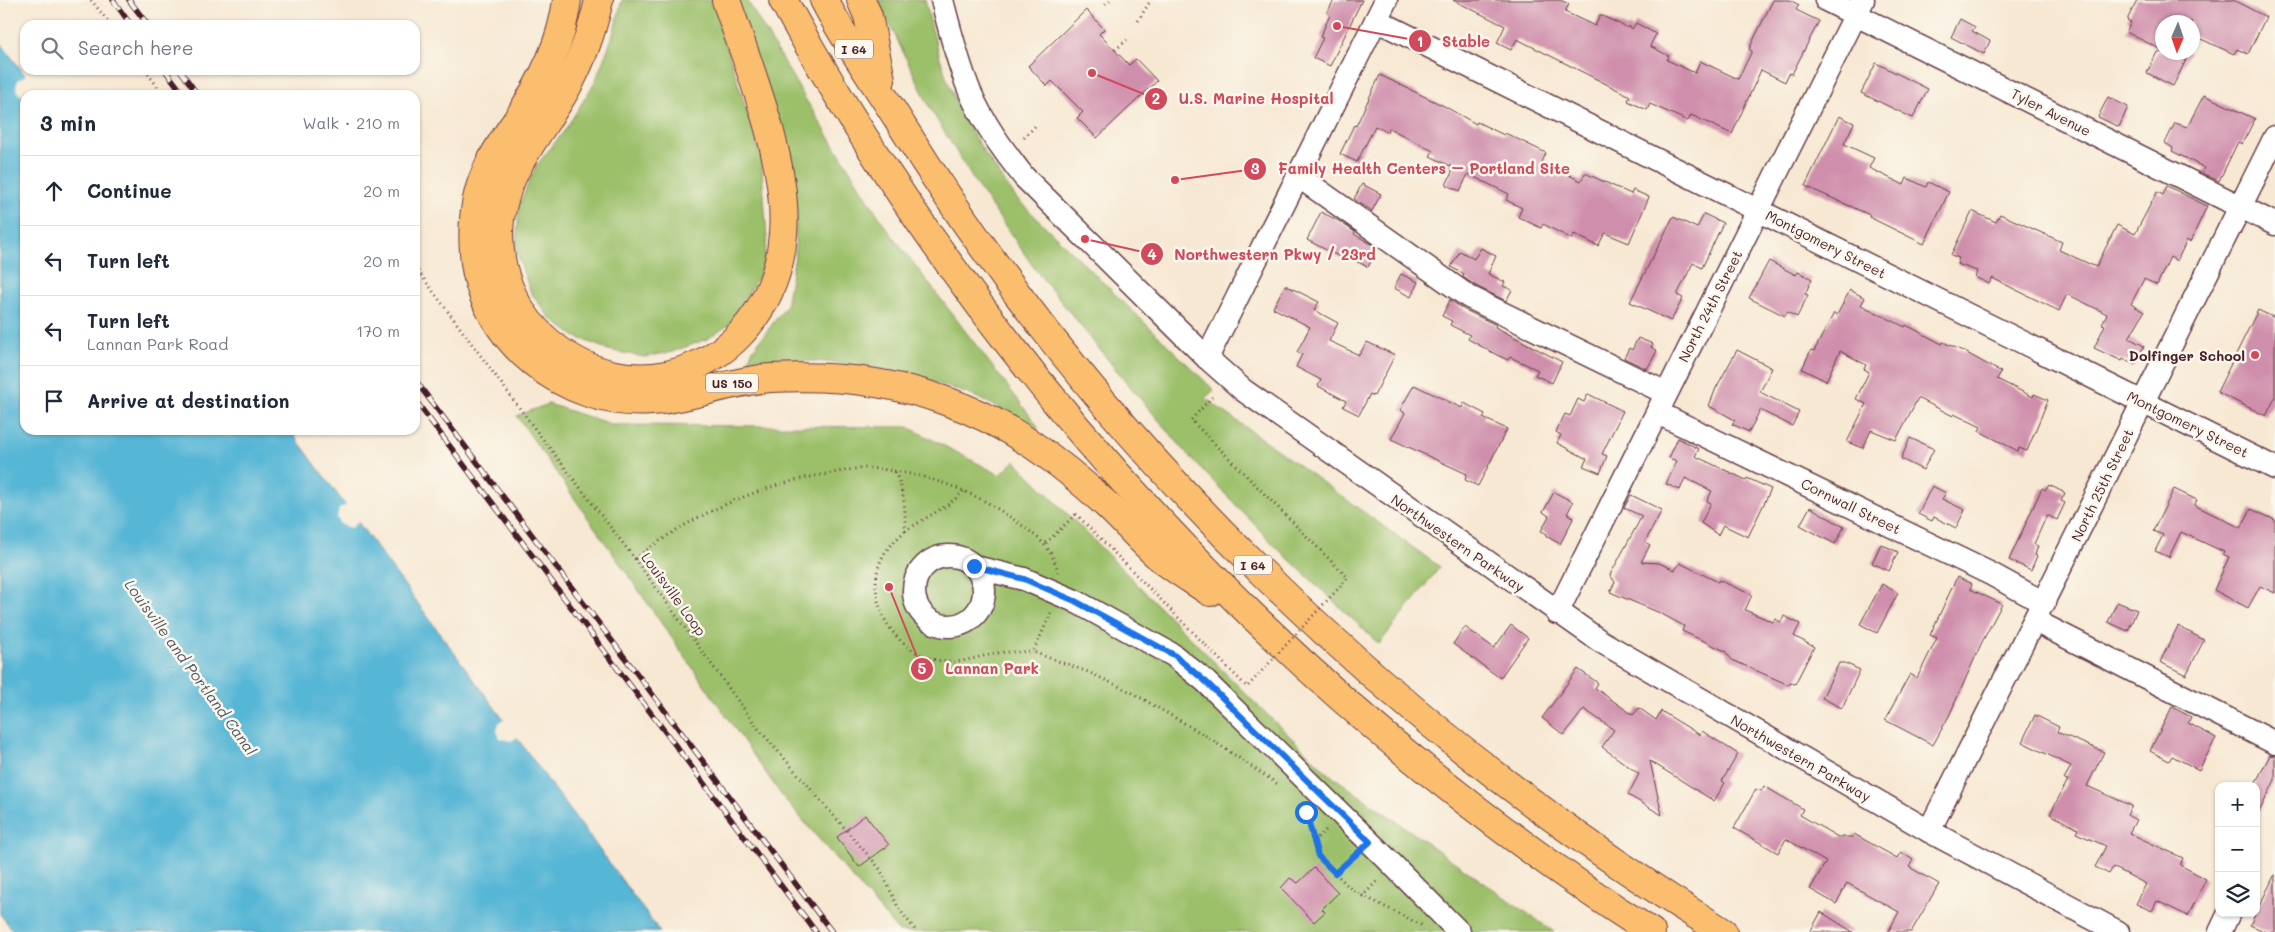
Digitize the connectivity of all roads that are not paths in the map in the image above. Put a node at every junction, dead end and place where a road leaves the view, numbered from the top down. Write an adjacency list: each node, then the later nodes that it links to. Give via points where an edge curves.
1 (567, 0): 25 (highway, US 150, via 561,35 546,71 485,173 474,220 474,253 482,291 502,329 522,353 561,382 609,400 651,401 739,382 809,378 873,382 943,400 988,419 1037,447 1102,500 1159,557)
2 (599, 0): 3 (highway, via 578,68 506,188 501,210 501,255 510,290 519,308 533,327 556,348 597,369 644,377 686,369 737,339 759,312 781,254 784,215 778,172 765,120)
3 (726, 0)
4 (783, 0): 25 (highway, I 64, via 880,163 1005,339 1142,502)
5 (824, 0): 12 (highway, I 64)
6 (861, 0): 12 (highway, via 868,16)
7 (942, 0): 18 (street, Northwestern Parkway, via 970,93 1002,149 1024,177)
8 (1386, 0): 11 (street)
9 (1826, 0): 10 (street, Tyler Avenue)
10 (1860, 7): 15 (street, Tyler Avenue); 16 (street, North 24th Street)
11 (1376, 20): 14 (street); 16 (street, Montgomery Street)
12 (884, 96): 32 (highway, I 64, via 941,188 1037,321 1122,425 1245,557 1335,643 1439,732 1537,808)
13 (2275, 138): 15 (street, North 25th Street)
14 (1298, 176): 18 (street); 20 (street, Cornwall Street, via 1469,297)
15 (2240, 207): 17 (street, Tyler Avenue); 19 (street, North 25th Street)
16 (1758, 210): 19 (street, Montgomery Street); 20 (street, North 24th Street)
17 (2275, 224)
18 (1207, 358): 24 (street, Northwestern Parkway, via 1243,390)
19 (2143, 402): 21 (street, Montgomery Street); 23 (street, North 25th Street)
20 (1662, 403): 23 (street, Cornwall Street, via 1990,574); 24 (street, North 24th Street)
21 (2275, 468)
22 (974, 566): 30 (street, via 1024,579 1075,601 1174,655 1205,681)
23 (2039, 612): 26 (street, Cornwall Street); 27 (street, North 25th Street)
24 (1557, 613): 27 (street, Northwestern Parkway)
25 (1266, 630): 31 (highway, I 64, via 1426,769 1537,855)
26 (2275, 743)
27 (1929, 831): 29 (street, Northwestern Parkway)
28 (2227, 917): 33 (street)
29 (2114, 931)
30 (1458, 932)
31 (1651, 932)
32 (1723, 932)
33 (2220, 932)

